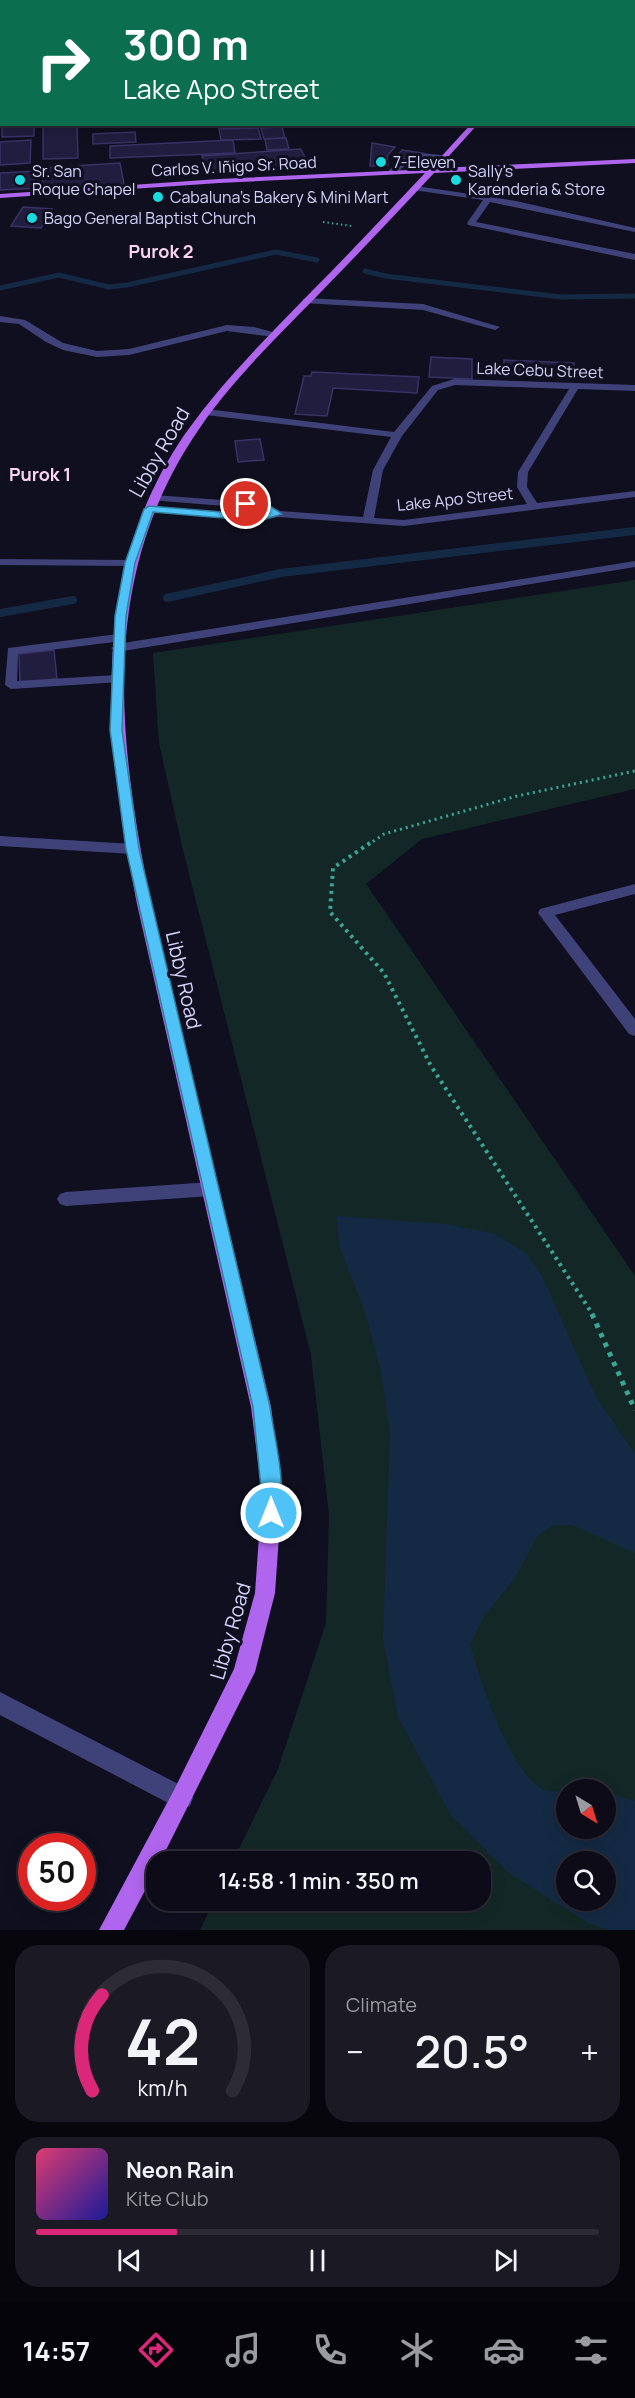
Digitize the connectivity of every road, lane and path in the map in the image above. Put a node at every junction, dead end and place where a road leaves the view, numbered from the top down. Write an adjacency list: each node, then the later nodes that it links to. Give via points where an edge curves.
1 (473, 126): 3 (main road, Libby Road)
2 (421, 155): 3 (street)
3 (446, 156): 6 (main road, Libby Road)
4 (408, 160): 7 (street)
5 (635, 161): 6 (main road, Carlos V. Iñigo Sr. Road)
6 (433, 170): 7 (main road, Carlos V. Iñigo Sr. Road); 8 (main road, Libby Road)
7 (392, 172): 9 (main road, Carlos V. Iñigo Sr. Road)
8 (416, 188): 10 (street); 13 (main road, Libby Road)
9 (0, 196)
10 (489, 198): 11 (street); 12 (street, via 471,223)
11 (635, 230)
12 (635, 257)
13 (306, 301): 15 (street, via 423,307); 16 (main road, Libby Road)
14 (0, 319): 16 (street, via 17,318 47,339 98,354 160,345 219,329 244,327)
15 (495, 327)
16 (275, 334): 19 (main road, Libby Road)
17 (575, 387): 18 (street, Lake Cebu Street); 20 (street, Lake Cebu Street, via 444,384 428,395); 23 (street, via 523,472 522,487)
18 (635, 388)
19 (206, 412): 20 (street); 22 (main road, Libby Road)
20 (397, 435): 24 (street, via 378,470)
21 (635, 495): 23 (street, Lake Apo Street)
22 (152, 503): 24 (street, Lake Apo Street, via 259,518 278,514); 26 (main road, Libby Road)
23 (534, 507): 24 (street, Lake Apo Street, via 404,523)
24 (368, 521)
25 (0, 562): 26 (street)
26 (130, 563): 28 (main road, Libby Road)
27 (635, 564): 28 (street)
28 (118, 643): 29 (main road, Libby Road); 29 (street, via 12,651 11,685)
29 (116, 679): 32 (main road, Libby Road, via 116,730)
30 (635, 771): 37 (path, via 518,796 384,834 333,868 330,912 384,973 431,1066 592,1312)
31 (0, 841): 32 (street)
32 (133, 849): 35 (main road, Libby Road)
33 (635, 889): 34 (street, via 545,913)
34 (635, 1030)
35 (211, 1189): 36 (street); 39 (main road, Libby Road, via 261,1407 272,1492 265,1593 244,1672)
36 (66, 1199)
37 (635, 1410)
38 (0, 1703): 39 (street)
39 (182, 1798): 40 (main road, Libby Road)
40 (111, 1930)

